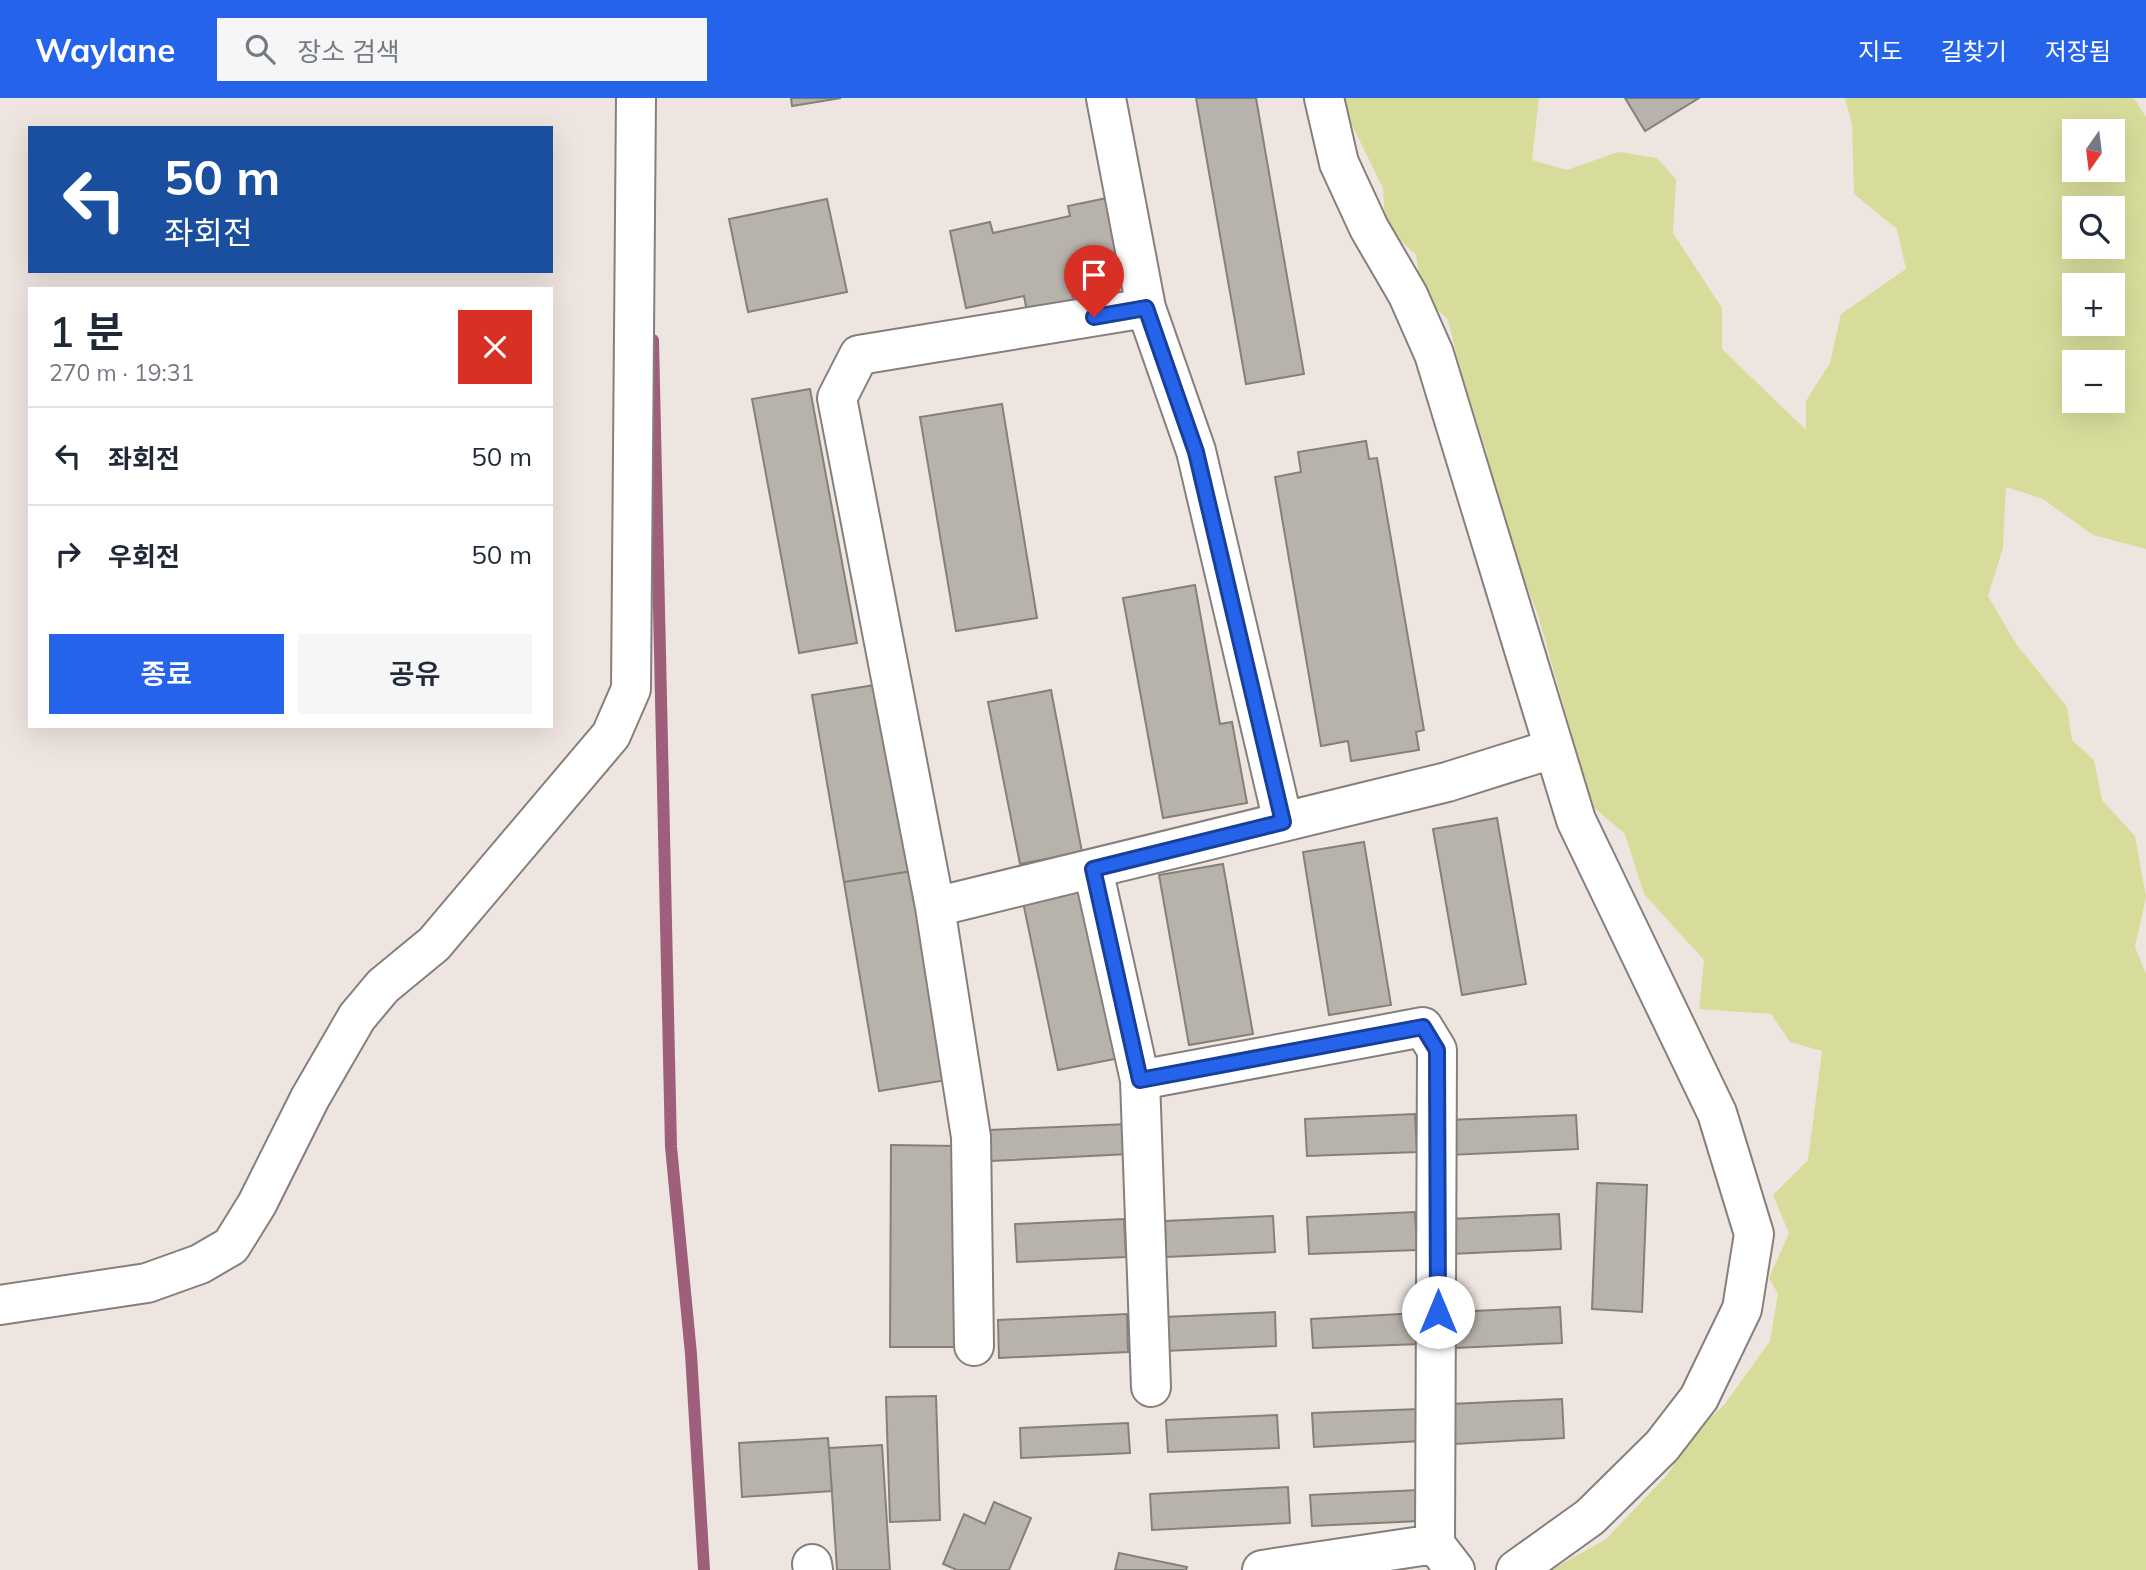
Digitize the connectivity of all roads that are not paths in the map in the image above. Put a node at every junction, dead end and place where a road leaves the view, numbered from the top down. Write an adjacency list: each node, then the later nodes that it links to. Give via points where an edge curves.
1 (636, 98): 10 (street, via 631,688 611,735 435,944 383,986 357,1017 231,1246 200,1264 147,1283)
2 (1106, 98): 4 (street)
3 (1324, 98): 5 (street, via 1339,163 1434,354)
4 (1146, 308): 6 (street, via 1196,452); 8 (street, via 859,355 837,398)
5 (1552, 749): 6 (street, via 1447,782); 15 (street, via 1576,820 1717,1113 1754,1234 1742,1309 1699,1398 1662,1446 1590,1517)
6 (1283, 822): 7 (street)
7 (1093, 869): 8 (street); 9 (street)
8 (935, 907): 11 (street, via 971,1137)
9 (1140, 1080): 12 (street); 13 (street, via 1423,1027 1437,1050)
10 (0, 1305)
11 (974, 1346)
12 (1151, 1387)
13 (1445, 1557): 14 (street)
14 (1262, 1570)
15 (1516, 1570)

